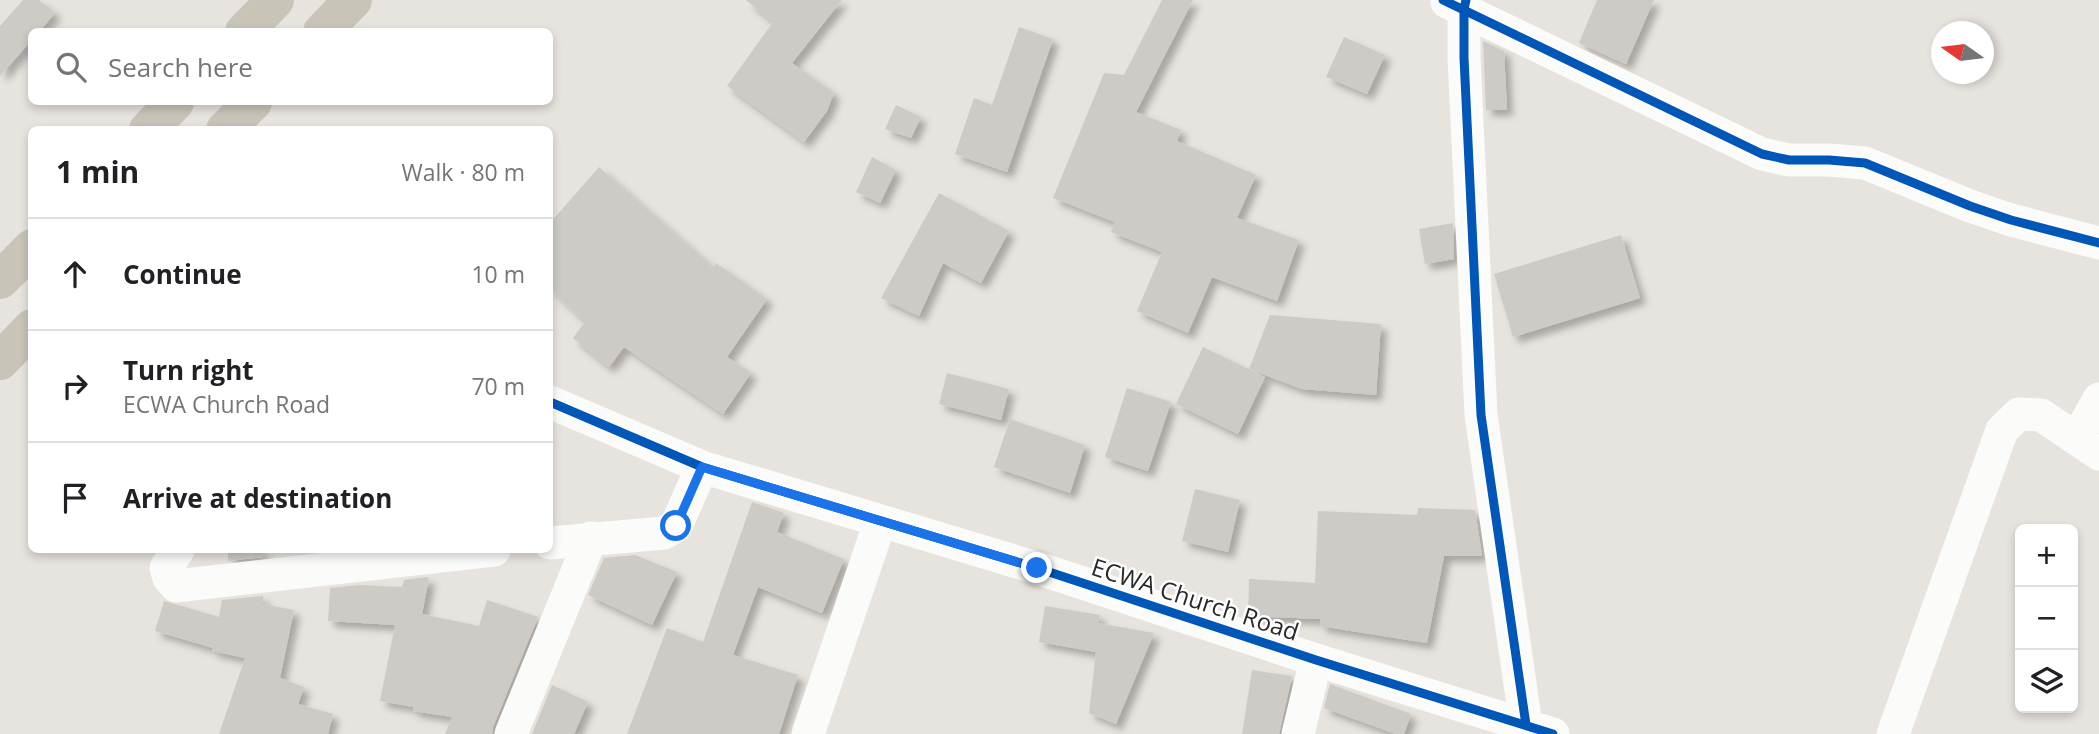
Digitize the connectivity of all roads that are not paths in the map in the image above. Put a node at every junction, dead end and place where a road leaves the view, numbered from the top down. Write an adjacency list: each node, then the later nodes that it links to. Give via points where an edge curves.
1 (275, 0): 4 (main road)
2 (353, 0): 5 (main road)
3 (1458, 3): 10 (street, via 1762,154 1789,160 1865,163 2001,216); 25 (street, via 1481,415)
4 (248, 28)
5 (326, 28)
6 (172, 105): 8 (main road)
7 (250, 105): 9 (main road)
8 (152, 126)
9 (229, 126)
10 (2099, 243)
11 (28, 252): 12 (main road)
12 (0, 280)
13 (28, 332): 14 (main road)
14 (0, 361)
15 (2099, 399): 17 (street)
16 (553, 403): 18 (street, ECWA Church Road)
17 (2088, 446): 29 (street, via 2041,415 2019,414 2002,430)
18 (702, 467): 19 (street, ECWA Church Road); 20 (street, via 676,526 664,533)
19 (880, 522): 24 (street, ECWA Church Road, via 1037,568); 27 (street)
20 (591, 538): 21 (street); 26 (street)
21 (553, 543)
22 (176, 553): 23 (street, via 166,568 176,586)
23 (468, 553)
24 (1316, 660): 25 (street, ECWA Church Road); 28 (street)
25 (1539, 729)
26 (511, 734)
27 (808, 734)
28 (1298, 734)
29 (1893, 734)

